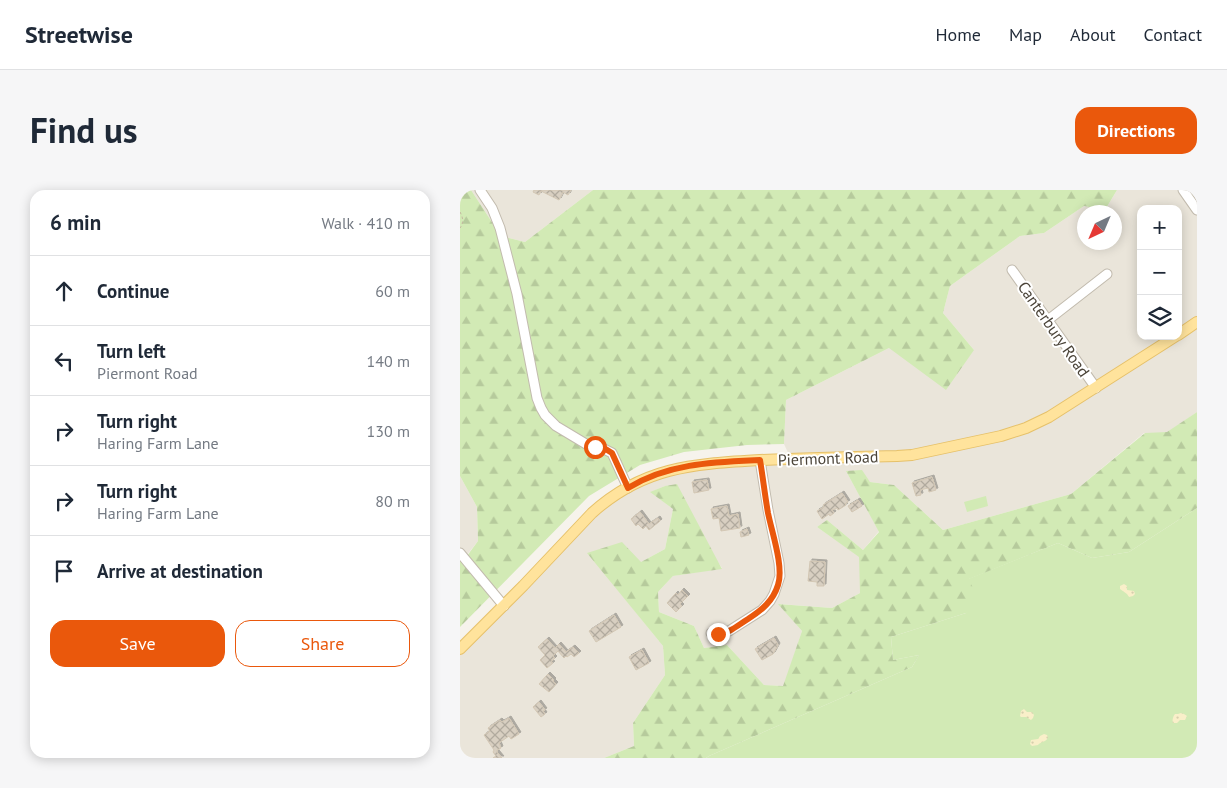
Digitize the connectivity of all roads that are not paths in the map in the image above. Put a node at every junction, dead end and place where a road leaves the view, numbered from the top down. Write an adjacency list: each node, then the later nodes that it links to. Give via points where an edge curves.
1 (480, 190): 12 (street, via 496,215 500,228 540,408 570,435 612,453)
2 (1183, 190): 3 (street)
3 (1197, 210)
4 (1012, 270): 6 (street, Canterbury Road)
5 (1106, 274): 6 (street)
6 (1048, 320): 10 (street, Canterbury Road)
7 (1197, 322): 8 (main road, Piermont Road)
8 (1182, 332)
9 (1169, 340): 10 (main road, Piermont Road)
10 (1096, 388): 11 (main road, Piermont Road, via 1026,428 938,450 897,456)
11 (760, 460): 12 (main road, Piermont Road, via 678,468); 15 (street, via 779,563 778,586 762,610 729,631)
12 (628, 488): 14 (main road, Piermont Road, via 592,513)
13 (460, 553): 14 (street)
14 (504, 606): 16 (main road, Piermont Road)
15 (711, 633)
16 (460, 649)

